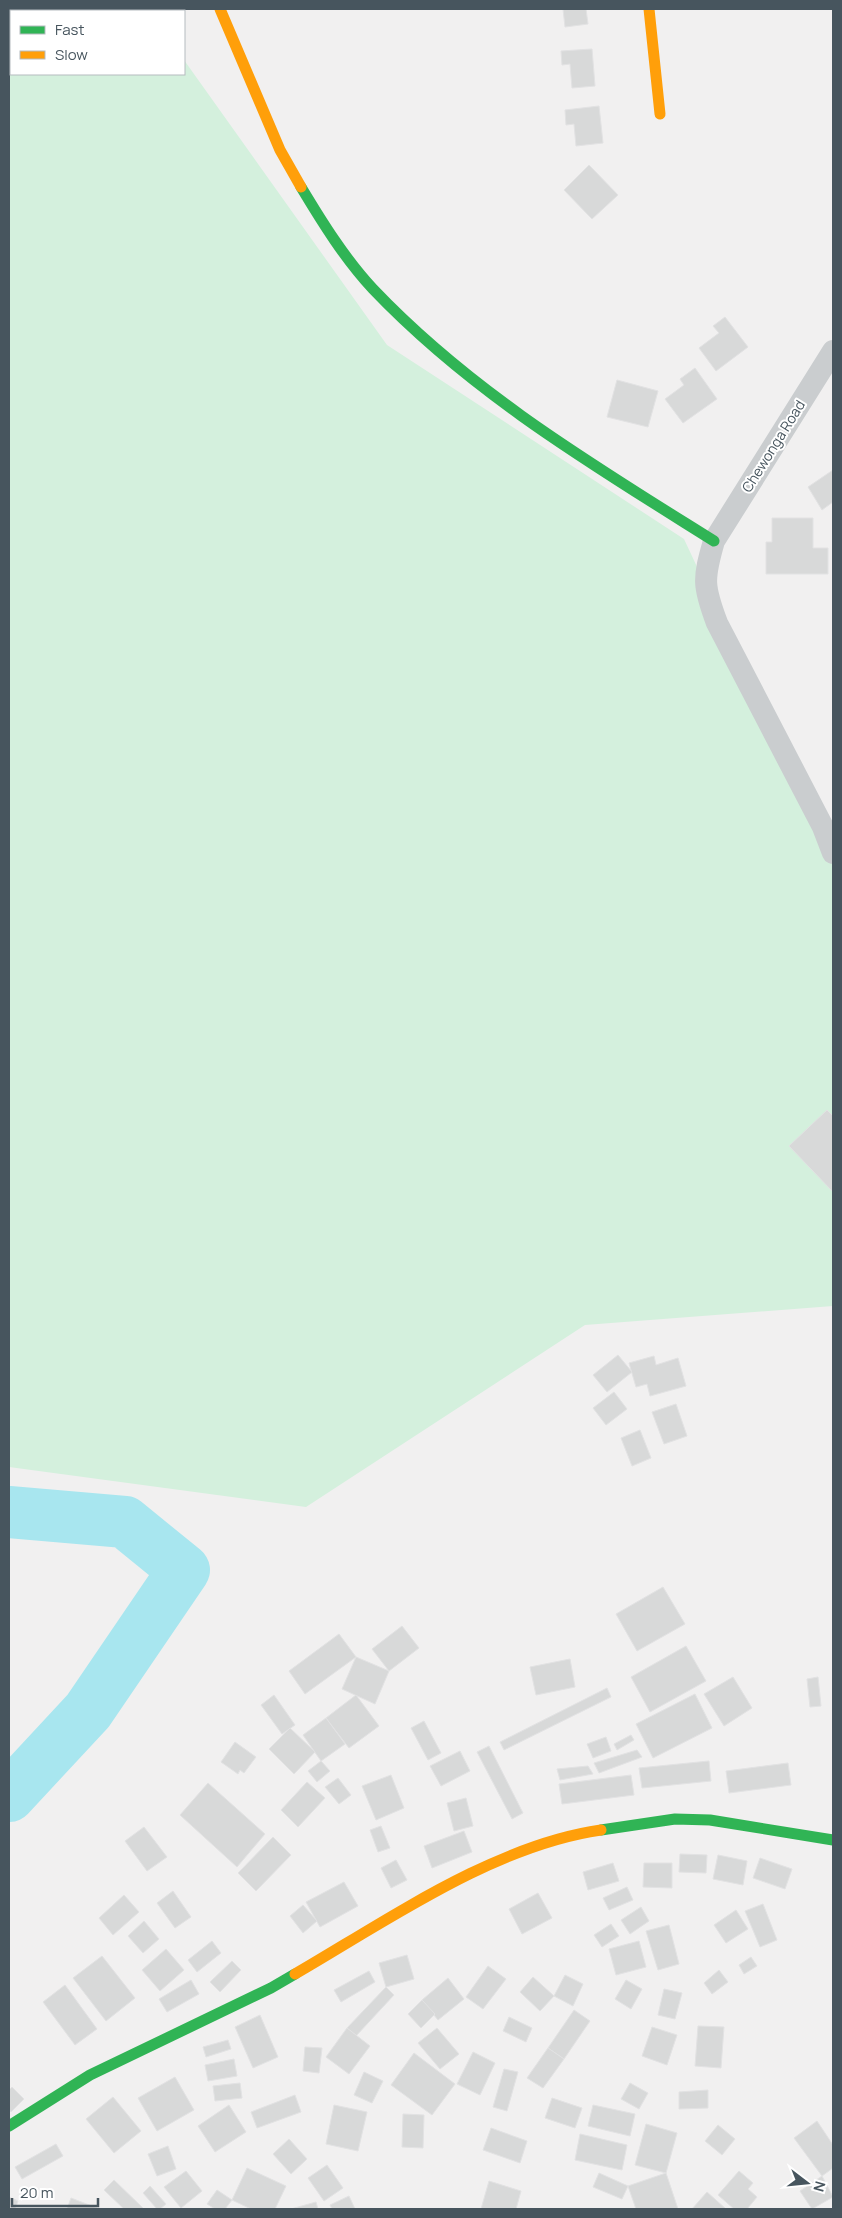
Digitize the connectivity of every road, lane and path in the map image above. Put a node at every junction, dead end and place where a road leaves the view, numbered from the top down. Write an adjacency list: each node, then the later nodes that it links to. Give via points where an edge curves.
1 (220, 9): 5 (street, via 280,150 339,246 372,288 443,357 507,406 581,458)
2 (649, 9): 3 (street)
3 (660, 114)
4 (833, 350): 5 (street, Chewonga Road)
5 (714, 541): 6 (street, Chewonga Road, via 704,582 710,606 823,827)
6 (833, 853)
7 (833, 1840): 8 (street, via 710,1820 675,1819 572,1834 522,1850 449,1885 272,1988 90,2075)
8 (9, 2126)

